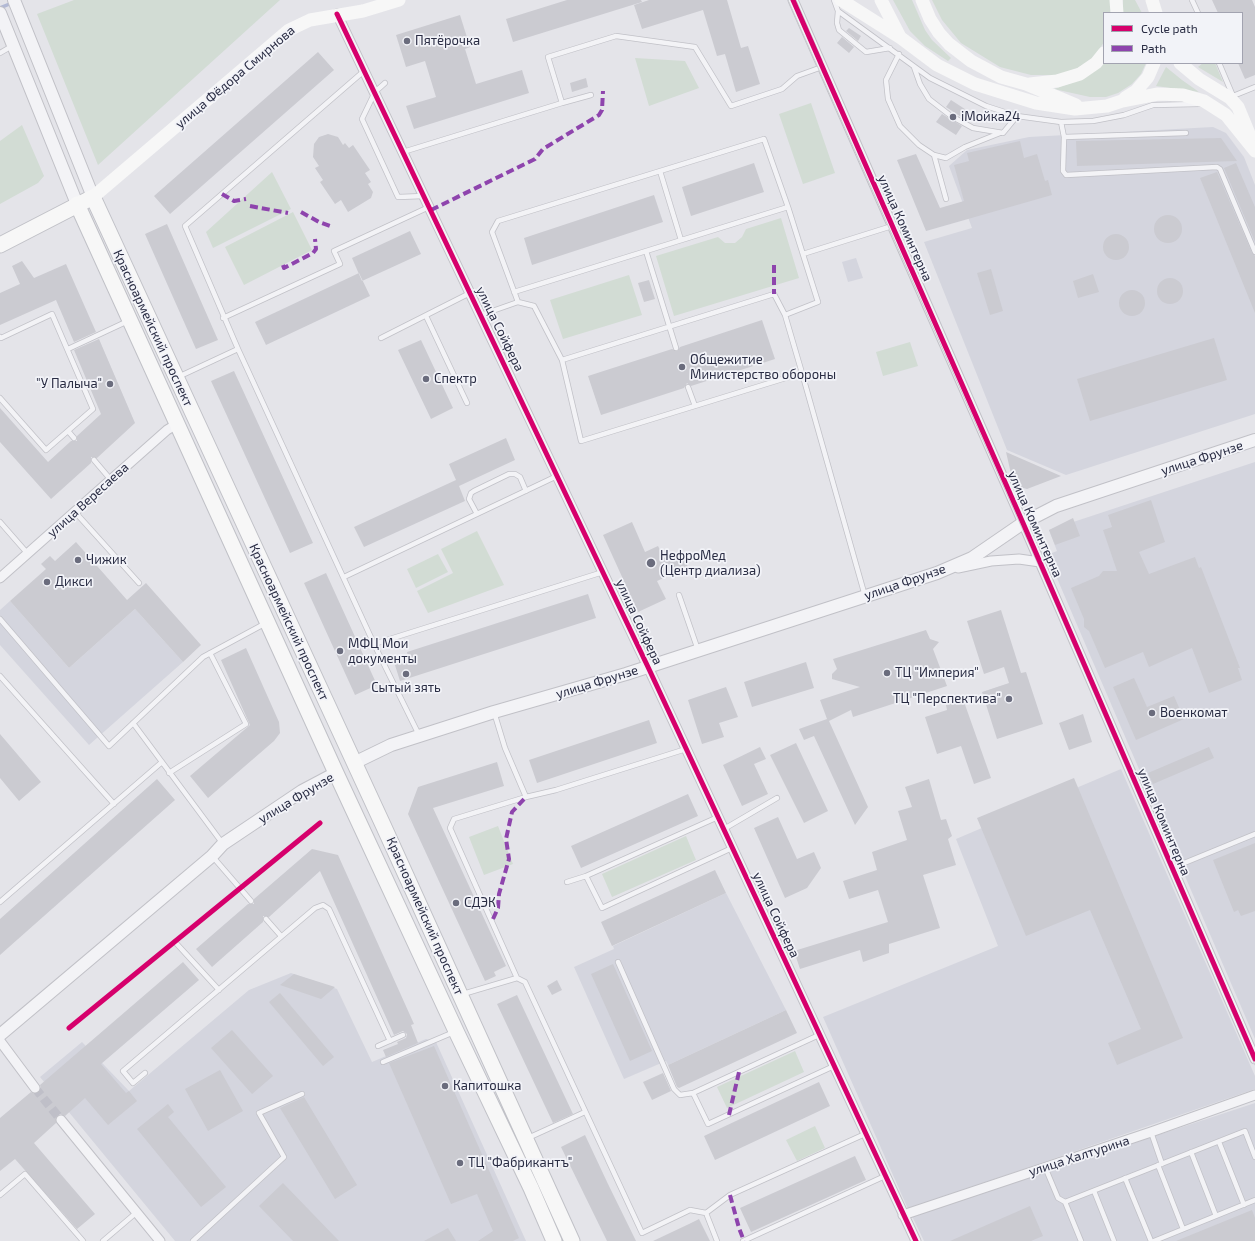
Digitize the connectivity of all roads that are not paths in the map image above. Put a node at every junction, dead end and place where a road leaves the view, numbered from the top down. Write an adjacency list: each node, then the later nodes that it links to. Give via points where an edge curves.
1 (14, 0): 49 (street, Красноармейский проспект)
2 (399, 0): 15 (main road, улица Фёдора Смирнова)
3 (792, 0): 25 (street, улица Коминтерна)
4 (834, 0): 10 (lane)
5 (881, 0): 16 (main road)
6 (922, 0): 29 (main road, via 936,28 961,53 991,72)
7 (1116, 0): 11 (main road)
8 (1152, 0): 12 (main road)
9 (1192, 0): 13 (lane)
10 (840, 6): 16 (main road); 18 (lane); 18 (lane, via 837,23 839,30 866,52)
11 (1116, 12)
12 (1156, 12)
13 (1198, 12)
14 (0, 13): 17 (street, Красноармейский проспект)
15 (337, 14): 27 (street, улица Сойфера); 49 (main road, улица Фёдора Смирнова, via 310,20 289,30)
16 (901, 38): 37 (main road, via 949,72 975,84 1036,103 1064,108)
17 (13, 45): 19 (lane); 51 (street, Красноармейский проспект)
18 (890, 48): 20 (lane)
19 (0, 53)
20 (899, 54): 26 (lane); 46 (lane, via 886,80 888,99 900,126 919,145)
21 (1103, 54): 29 (main road, via 1085,71 1072,77 1044,84)
22 (1154, 64): 33 (main road, via 1148,77)
23 (1181, 64): 34 (main road, via 1198,79)
24 (1219, 64): 34 (lane)
25 (822, 67): 35 (lane, via 797,76 782,89 731,106 695,47 616,36 548,57); 54 (street, улица Коминтерна)
26 (914, 67): 38 (lane, via 963,95); 40 (lane, via 924,93 951,116 973,128)
27 (364, 71): 31 (street, улица Сойфера); 66 (lane, via 185,226)
28 (385, 83): 31 (lane)
29 (1026, 84): 37 (main road)
30 (1255, 87): 34 (lane)
31 (375, 92): 45 (street, улица Сойфера); 48 (lane, via 362,119 398,197)
32 (591, 95): 35 (lane)
33 (1122, 101): 36 (main road, via 1171,93 1190,96); 37 (main road, via 1107,106)
34 (1236, 102): 43 (main road)
35 (562, 103): 45 (lane)
36 (1207, 103): 39 (lane, via 1186,106 1153,105 1111,118); 44 (main road, via 1230,119)
37 (1085, 108)
38 (1016, 116): 39 (lane); 40 (lane)
39 (1062, 122): 42 (lane)
40 (1003, 132): 46 (lane, via 965,147 946,158)
41 (1186, 132): 42 (lane)
42 (1064, 137): 58 (lane, via 1063,171 1066,174 1217,167)
43 (1255, 147)
44 (1255, 151)
45 (403, 152): 48 (street, улица Сойфера)
46 (934, 155): 50 (lane)
47 (660, 171): 53 (lane, via 764,139); 55 (lane); 60 (lane, via 498,221 492,232)
48 (424, 196): 52 (street, улица Сойфера)
49 (93, 197): 51 (main road); 76 (main road, Красноармейский проспект)
50 (946, 199)
51 (77, 204): 56 (main road); 67 (main road, Красноармейский проспект)
52 (429, 206): 61 (street, улица Сойфера); 66 (lane, via 334,251 340,264)
53 (788, 207): 55 (lane); 59 (lane)
54 (892, 226): 59 (lane); 92 (street, улица Коминтерна)
55 (681, 240): 57 (lane)
56 (0, 245)
57 (646, 251): 60 (lane); 68 (lane)
58 (1255, 252)
59 (803, 254): 64 (lane, via 818,302)
60 (514, 292): 62 (lane)
61 (470, 293): 63 (street, улица Сойфера); 65 (lane)
62 (518, 302): 63 (lane); 74 (lane, via 534,306)
63 (481, 315): 86 (street, улица Сойфера)
64 (785, 315): 68 (lane, via 774,294); 75 (lane)
65 (426, 316): 70 (lane); 79 (lane)
66 (223, 318): 73 (lane)
67 (131, 320): 72 (lane); 81 (main road, Красноармейский проспект)
68 (670, 327): 71 (lane); 74 (lane)
69 (0, 338): 72 (lane, via 52,314)
70 (381, 338)
71 (676, 348)
72 (68, 349): 82 (lane, via 93,409)
73 (238, 349): 76 (lane); 97 (lane)
74 (562, 360): 80 (lane, via 581,441)
75 (802, 373): 80 (lane); 101 (lane)
76 (176, 378): 114 (main road, Красноармейский проспект)
77 (688, 387): 80 (lane)
78 (0, 398): 82 (lane, via 46,450)
79 (467, 403)
80 (695, 406)
81 (177, 424): 87 (street, улица Вересаева); 103 (main road, Красноармейский проспект)
82 (68, 431): 83 (lane)
83 (74, 438)
84 (1255, 440): 92 (street, улица Фрунзе, via 1056,506)
85 (94, 460): 87 (lane)
86 (557, 476): 88 (lane); 95 (street, улица Сойфера)
87 (111, 480): 89 (street, улица Вересаева)
88 (526, 491): 90 (lane); 90 (lane, via 520,477 509,474 471,493 470,499)
89 (74, 512): 93 (street, улица Вересаева); 99 (lane)
90 (477, 514): 97 (lane)
91 (0, 522): 93 (lane)
92 (1023, 523): 94 (street, улица Коминтерна); 96 (street, улица Фрунзе, via 972,558)
93 (28, 554): 98 (street, улица Вересаева)
94 (1040, 562): 96 (street, via 1019,559 991,561); 126 (street, улица Коминтерна)
95 (603, 572): 104 (lane); 107 (street, улица Сойфера)
96 (937, 573): 101 (street, улица Фрунзе)
97 (344, 577): 104 (lane)
98 (0, 578)
99 (139, 583)
100 (679, 595): 105 (lane)
101 (865, 596): 105 (street, улица Фрунзе)
102 (0, 619): 110 (lane, via 109,746)
103 (267, 622): 106 (lane); 116 (main road, Красноармейский проспект)
104 (374, 644): 111 (lane)
105 (698, 650): 107 (street, улица Фрунзе)
106 (210, 653): 110 (lane); 115 (lane, via 246,724)
107 (648, 667): 109 (street, улица Фрунзе); 112 (street, улица Сойфера)
108 (0, 676): 119 (lane)
109 (494, 712): 111 (street, улица Фрунзе); 117 (lane)
110 (133, 723): 113 (lane)
111 (420, 737): 114 (street, улица Фрунзе, via 391,745)
112 (686, 748): 117 (lane, via 556,790); 120 (street, улица Сойфера)
113 (162, 762): 115 (lane); 119 (lane)
114 (354, 763): 116 (main road, улица Фрунзе); 137 (main road, Красноармейский проспект)
115 (170, 773): 123 (lane)
116 (336, 773): 123 (street, улица Фрунзе, via 302,791); 138 (main road, Красноармейский проспект)
117 (526, 797): 135 (lane, via 454,819 450,828)
118 (777, 798): 121 (lane)
119 (114, 804): 130 (lane)
120 (718, 817): 121 (street, улица Сойфера); 127 (lane)
121 (724, 830): 124 (street, улица Сойфера)
122 (1255, 834): 126 (lane)
123 (223, 844): 125 (street, улица Фрунзе)
124 (733, 848): 127 (lane, via 602,908); 141 (street, улица Сойфера)
125 (212, 856): 129 (lane); 139 (street, улица Фрунзе)
126 (1172, 868): 145 (street, улица Коминтерна)
127 (586, 876): 128 (lane)
128 (567, 882)
129 (251, 901)
130 (0, 902)
131 (266, 919): 132 (lane)
132 (281, 936): 136 (lane); 143 (lane, via 315,908 323,904 329,909)
133 (175, 942): 136 (lane)
134 (618, 962): 150 (lane, via 674,1089 680,1095)
135 (517, 978): 137 (lane); 153 (lane, via 525,982)
136 (218, 990): 148 (lane, via 123,1071 133,1083)
137 (461, 994): 157 (main road, Красноармейский проспект)
138 (456, 1031): 146 (lane); 179 (main road, Красноармейский проспект, via 532,1188)
139 (0, 1035)
140 (403, 1035): 143 (lane)
141 (820, 1035): 147 (street, улица Сойфера); 150 (lane)
142 (0, 1041): 149 (street)
143 (390, 1041): 144 (lane)
144 (378, 1046)
145 (1255, 1059)
146 (384, 1062)
147 (834, 1066): 150 (lane, via 708,1124); 156 (street, улица Сойфера)
148 (145, 1072)
149 (35, 1088)
150 (693, 1093)
151 (302, 1094): 178 (lane, via 259,1113 284,1158)
152 (1255, 1095): 155 (street, улица Халтурина)
153 (585, 1112): 157 (lane); 171 (lane, via 642,1233 690,1210)
154 (61, 1120): 170 (street)
155 (1151, 1132): 161 (lane); 162 (street, улица Халтурина)
156 (865, 1134): 163 (street, улица Сойфера); 171 (lane, via 730,1195)
157 (526, 1139): 180 (main road, Красноармейский проспект)
158 (1219, 1142): 159 (lane); 160 (lane, via 1245,1132); 169 (lane)
159 (1191, 1152): 161 (lane); 173 (lane)
160 (1255, 1157)
161 (1160, 1164): 164 (lane); 174 (lane)
162 (1045, 1167): 168 (lane, via 1058,1198); 172 (street, улица Халтурина)
163 (885, 1176): 172 (street, улица Сойфера); 182 (lane)
164 (1125, 1178): 165 (lane); 186 (lane)
165 (1094, 1191): 168 (lane); 185 (lane)
166 (0, 1195): 175 (lane, via 25,1174)
167 (1255, 1200): 169 (lane)
168 (1065, 1202): 184 (lane)
169 (1244, 1205): 173 (lane)
170 (137, 1212): 176 (lane); 177 (street)
171 (706, 1213): 181 (lane)
172 (903, 1215): 183 (street, улица Сойфера)
173 (1216, 1216): 174 (lane)
174 (1183, 1229): 187 (lane)
175 (83, 1241)
176 (103, 1241)
177 (160, 1241)
178 (193, 1241)
179 (554, 1241)
180 (572, 1241)
181 (717, 1241)
182 (744, 1241)
183 (916, 1241)
184 (1081, 1241)
185 (1114, 1241)
186 (1151, 1241)
187 (1154, 1241)

